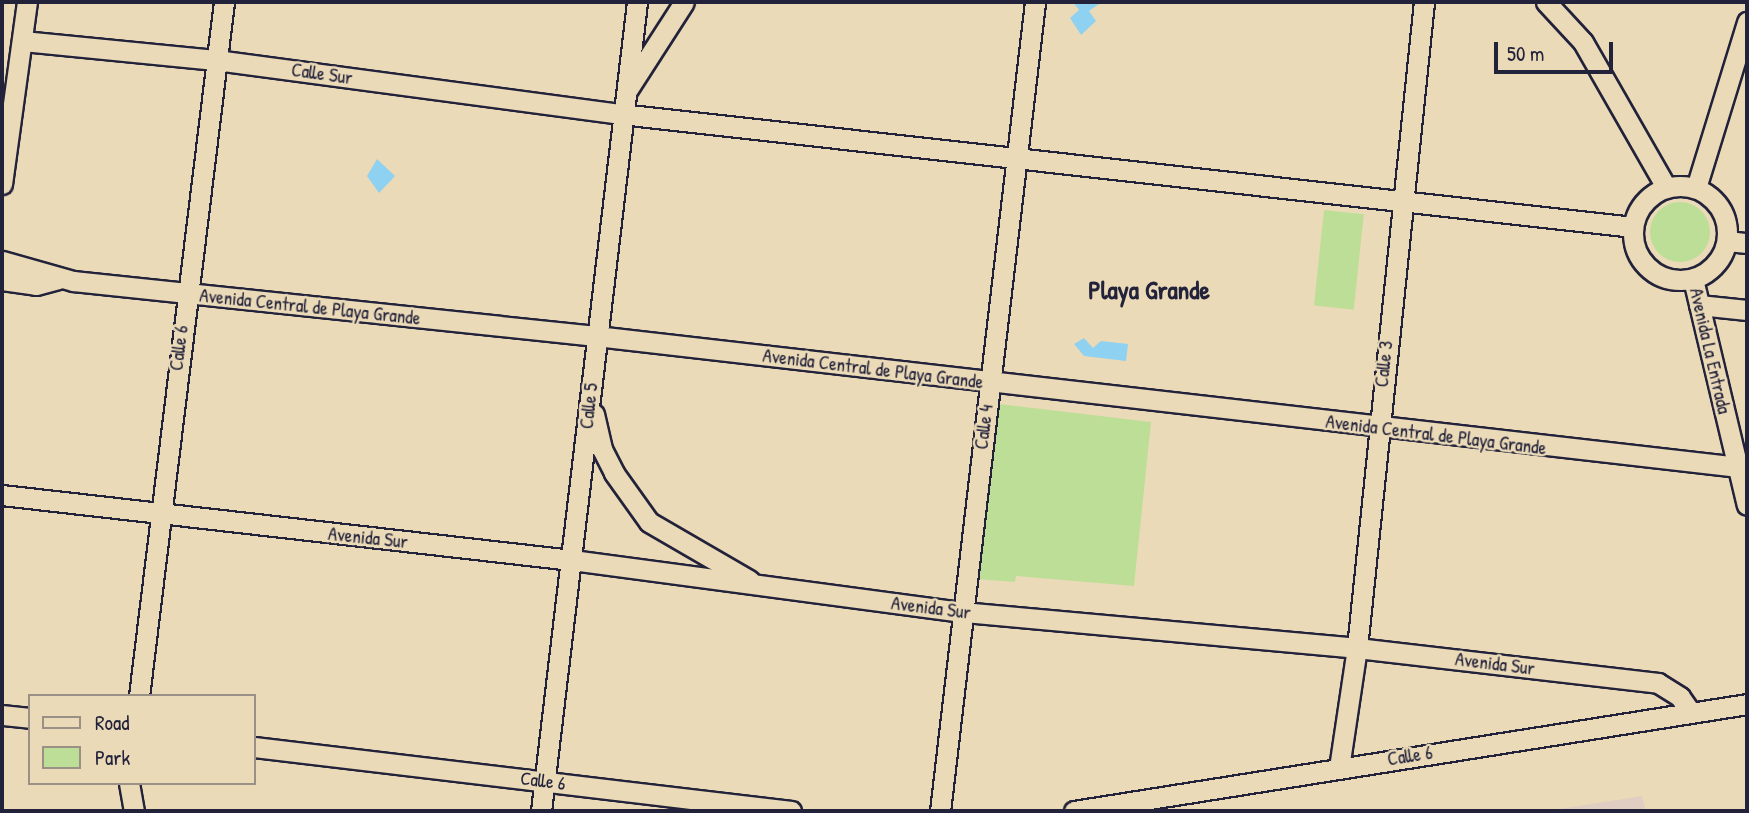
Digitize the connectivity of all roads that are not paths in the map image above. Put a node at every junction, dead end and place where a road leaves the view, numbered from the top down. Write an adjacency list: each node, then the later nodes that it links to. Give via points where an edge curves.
1 (27, 2): 9 (street)
2 (224, 2): 10 (street, Calle 6)
3 (637, 2): 11 (street, Calle 5)
4 (684, 2): 11 (street)
5 (1035, 2): 12 (street, Calle 4)
6 (1424, 2): 16 (street, Calle 3)
7 (1546, 2): 14 (street, via 1583,42)
8 (1747, 22): 15 (street)
9 (22, 41): 10 (street, Calle Sur); 13 (street)
10 (216, 60): 11 (street, Calle Sur); 21 (street, Calle 6)
11 (623, 104): 12 (street, Calle Sur); 24 (street, Calle 5)
12 (1016, 159): 16 (street, Calle Sur); 25 (street, Calle 4)
13 (2, 184)
14 (1666, 187): 15 (street); 17 (street, via 1644,202)
15 (1696, 188): 18 (street, via 1722,209)
16 (1401, 198): 17 (street, Calle Sur); 27 (street, Calle 3)
17 (1633, 227): 20 (street, via 1639,257 1649,268 1662,277)
18 (1737, 242): 20 (street)
19 (9, 272): 21 (street, Avenida Central de Playa Grande, via 43,270 58,279)
20 (1693, 279): 22 (street, Avenida La Entrada)
21 (185, 293): 24 (street, Avenida Central de Playa Grande); 31 (street, Calle 6)
22 (1699, 305): 23 (street); 28 (street, Avenida La Entrada)
23 (1747, 310)
24 (596, 335): 25 (street, Avenida Central de Playa Grande); 26 (street, Calle 5)
25 (989, 383): 27 (street, Avenida Central de Playa Grande); 34 (street, Calle 4)
26 (590, 396): 32 (street, Calle 5); 33 (street, via 601,449 649,522)
27 (1377, 428): 28 (street, Avenida Central de Playa Grande); 35 (street, Calle 3)
28 (1742, 467): 30 (street, Avenida La Entrada)
29 (2, 495): 31 (street, Avenida Sur)
30 (1747, 505)
31 (159, 516): 32 (street, Avenida Sur); 36 (street, Calle 6)
32 (572, 560): 33 (street, Avenida Sur); 43 (street, Calle 5)
33 (760, 586): 34 (street, Avenida Sur)
34 (963, 612): 35 (street, Avenida Sur); 48 (street, Calle 4)
35 (1357, 648): 38 (street, Avenida Sur, via 1658,683 1680,696); 42 (street, Calle 3)
36 (139, 694)
37 (1747, 704): 38 (street, Calle 6)
38 (1691, 713): 42 (street, Calle 6)
39 (2, 715): 40 (street)
40 (28, 718)
41 (256, 747): 43 (street, Calle 6)
42 (1339, 768): 49 (street, Calle 6)
43 (544, 782): 46 (street, Calle 5); 47 (street, Calle 6)
44 (128, 785): 45 (street)
45 (134, 811)
46 (541, 811)
47 (790, 811)
48 (940, 811)
49 (1073, 811)

